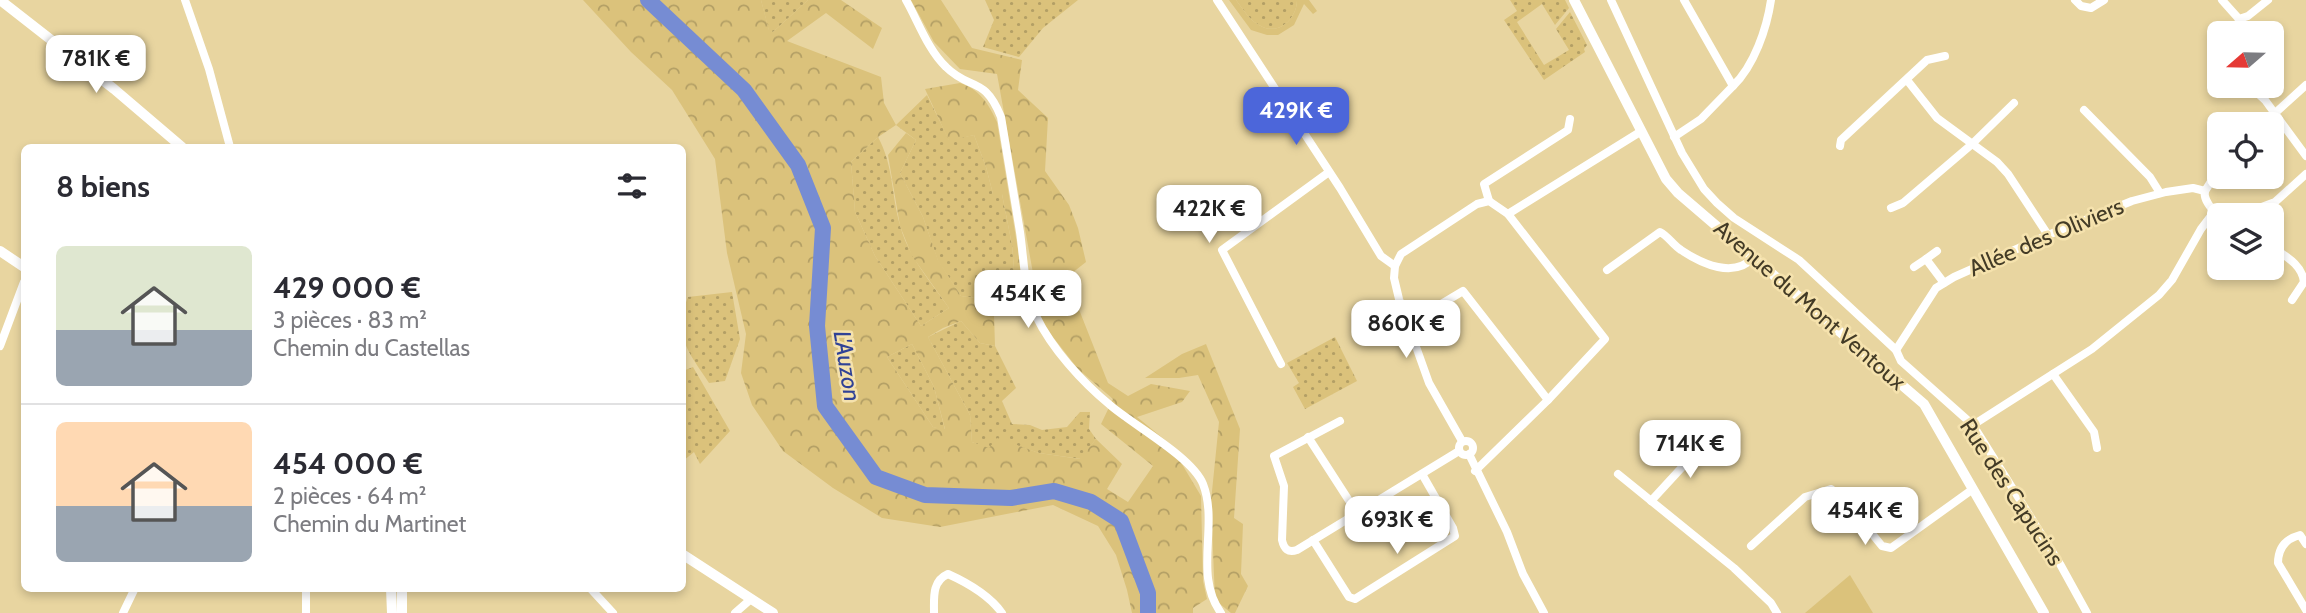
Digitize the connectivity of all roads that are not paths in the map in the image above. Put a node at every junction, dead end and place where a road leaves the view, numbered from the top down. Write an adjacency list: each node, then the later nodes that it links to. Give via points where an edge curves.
1 (0, 0): 27 (main road)
2 (185, 0): 28 (street)
3 (906, 0): 98 (street, via 944,66 983,87 994,100 1001,117 1030,300 1048,337 1110,405 1193,467 1203,483 1208,512 1208,583)
4 (1217, 0): 32 (street)
5 (1574, 0): 25 (main road, Avenue du Mont Ventoux)
6 (1611, 0): 26 (street, Rue des Capucins)
7 (1684, 0): 17 (street)
8 (1771, 0): 17 (street, via 1752,58)
9 (2075, 0): 10 (street, via 2091,8)
10 (2104, 0)
11 (2222, 0): 13 (street)
12 (2268, 0): 13 (street)
13 (2239, 19)
14 (1945, 56): 15 (street, via 1927,60)
15 (1907, 80): 29 (street, via 1937,118); 30 (street)
16 (2306, 85): 22 (street)
17 (1733, 86): 26 (street, via 1701,119)
18 (2261, 98): 21 (street)
19 (2014, 103): 29 (street)
20 (2084, 110): 36 (street)
21 (2273, 112)
22 (2275, 112)
23 (1570, 119): 37 (street, via 1567,130 1484,184)
24 (2284, 126): 31 (street)
25 (1640, 132): 41 (street); 47 (main road, Avenue du Mont Ventoux, via 1678,193)
26 (1674, 137): 58 (street, Rue des Capucins, via 1693,174 1717,204 1800,260)
27 (178, 144)
28 (229, 144)
29 (1971, 145): 40 (street); 43 (street, via 2008,174)
30 (1840, 146)
31 (2306, 156)
32 (1329, 172): 50 (street, via 1381,256); 59 (street, via 1222,250)
33 (2306, 174): 39 (street)
34 (2207, 187): 35 (street)
35 (2204, 191): 36 (street, Allée des Oliviers); 38 (street)
36 (2160, 193): 43 (street, Allée des Oliviers)
37 (1489, 201): 41 (street); 50 (street, via 1477,204 1401,254)
38 (2207, 203)
39 (2272, 203)
40 (1891, 208)
41 (1508, 214): 63 (street, via 1604,342)
42 (2207, 221): 60 (street, via 2159,295)
43 (2048, 235): 53 (street, Allée des Oliviers)
44 (1937, 251): 48 (street)
45 (3, 255): 49 (main road)
46 (2284, 256): 55 (street, via 2304,275)
47 (1754, 257): 52 (street, via 1738,267 1719,268 1681,250 1660,232); 62 (main road, Avenue du Mont Ventoux)
48 (1926, 259): 51 (street); 53 (street)
49 (21, 265)
50 (1395, 266): 56 (street, via 1394,278)
51 (1913, 267)
52 (1606, 270)
53 (1944, 283): 58 (street, Allée des Oliviers, via 1936,288)
54 (21, 290): 57 (street)
55 (2292, 300)
56 (1408, 324): 63 (street, via 1463,291); 68 (street, via 1436,398)
57 (0, 346)
58 (1896, 350): 61 (street, Rue des Capucins, via 1901,361)
59 (1281, 364)
60 (2053, 374): 65 (street); 69 (street, via 2094,432)
61 (1933, 387): 62 (street); 65 (street, Rue des Capucins)
62 (1920, 399): 75 (main road, Avenue du Mont Ventoux)
63 (1548, 400): 72 (street)
64 (1340, 421): 66 (street)
65 (1973, 425): 102 (street, Rue des Capucins)
66 (1308, 437): 77 (street); 78 (street, via 1277,452 1273,460 1284,486 1283,547 1297,550)
67 (1708, 439): 76 (street)
68 (1462, 441): 70 (street); 71 (street, via 1472,444)
69 (2097, 448)
70 (1459, 451): 71 (street); 73 (street)
71 (1469, 454): 72 (street)
72 (1475, 471): 99 (street)
73 (1422, 474): 77 (street); 78 (street, via 1455,536 1355,599 1349,597)
74 (1618, 474): 76 (street)
75 (1973, 489): 80 (street, via 1891,548 1882,546 1831,489 1805,497); 101 (main road, Avenue du Mont Ventoux)
76 (1651, 501): 100 (street, via 1734,568)
77 (1357, 513): 78 (street)
78 (1313, 540)
79 (2306, 544): 88 (street, via 2300,535 2288,538 2278,563)
80 (1751, 546)
81 (686, 557): 87 (main road)
82 (133, 592): 89 (street)
83 (306, 592): 90 (street)
84 (391, 592): 91 (main road)
85 (402, 592): 92 (main road)
86 (594, 592): 93 (street)
87 (751, 599): 94 (street); 95 (main road)
88 (2306, 610)
89 (123, 613)
90 (306, 613)
91 (392, 613)
92 (402, 613)
93 (612, 613)
94 (735, 613)
95 (773, 613)
96 (934, 613): 97 (street, via 934,587 948,574 966,581)
97 (1002, 613)
98 (1221, 613)
99 (1544, 613)
100 (1777, 613)
101 (2044, 613)
102 (2087, 613)

